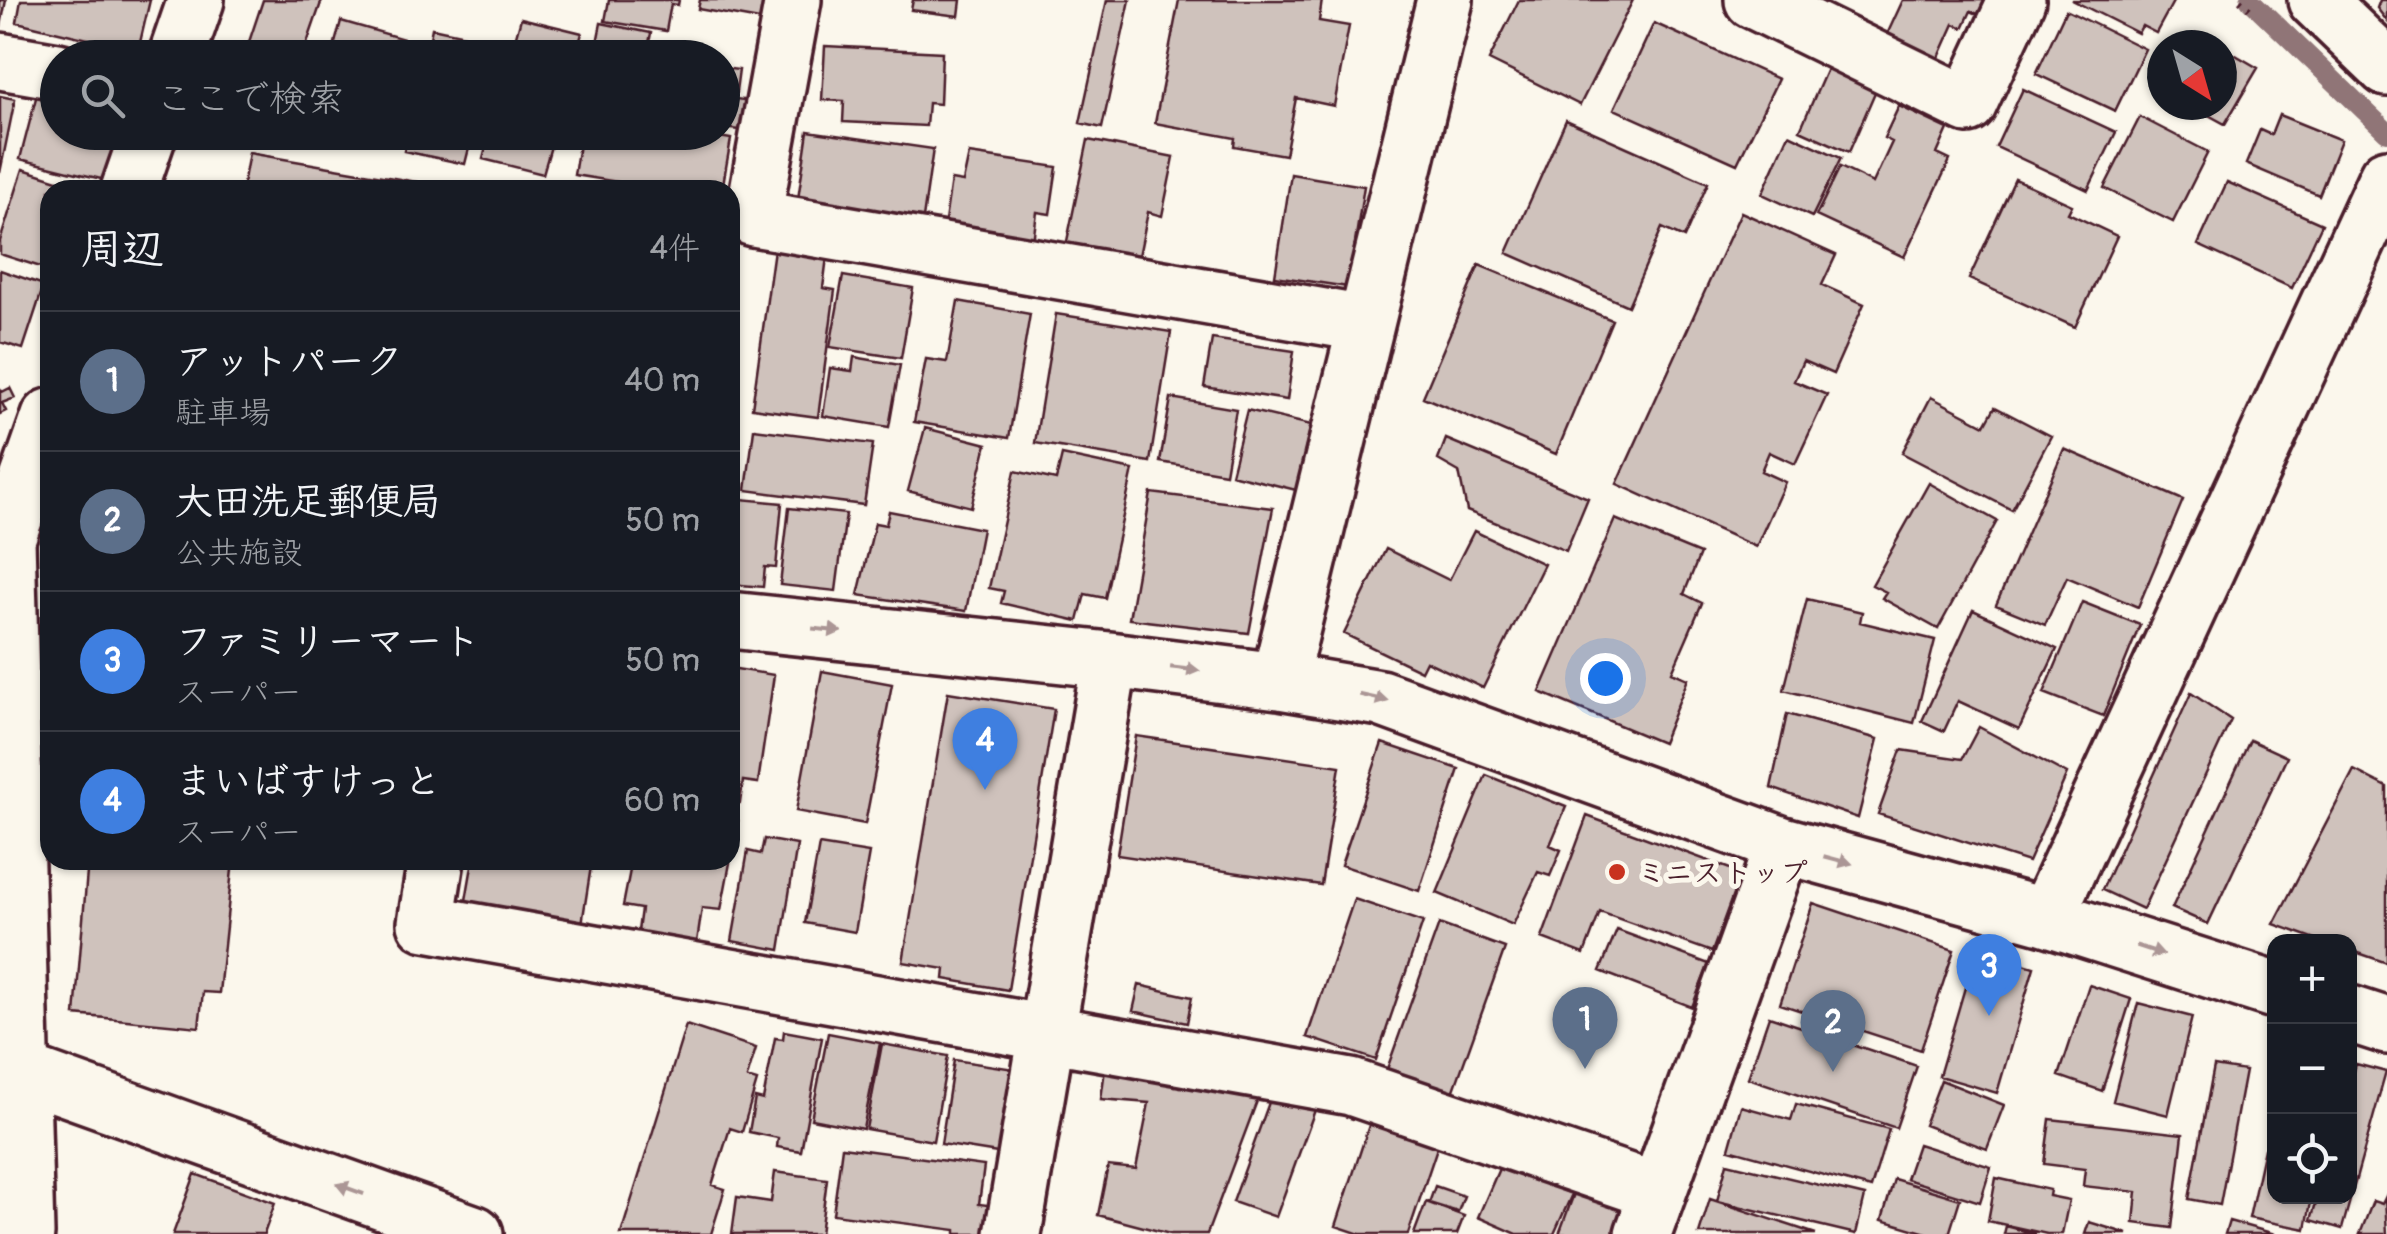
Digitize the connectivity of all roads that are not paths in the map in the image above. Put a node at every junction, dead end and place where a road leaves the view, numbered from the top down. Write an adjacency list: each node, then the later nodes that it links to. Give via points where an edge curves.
1 (196, 0): 7 (street)
2 (793, 0): 14 (street, via 752,218)
3 (1445, 0): 14 (street)
4 (1753, 0): 5 (street, via 1968,105)
5 (2017, 0)
6 (2316, 0): 10 (street)
7 (182, 40)
8 (0, 61): 9 (street)
9 (40, 68)
10 (2387, 68)
11 (143, 150): 13 (street)
12 (2387, 177): 22 (street)
13 (132, 180)
14 (1366, 324): 19 (street)
15 (40, 457): 16 (street)
16 (19, 542): 27 (street)
17 (740, 621): 18 (street, one-way to 18)
18 (1110, 660): 19 (street, one-way to 19); 26 (street)
19 (1278, 681): 20 (street, one-way to 20, via 1380,698)
20 (1783, 845): 22 (street, one-way to 22); 28 (street)
21 (434, 870): 26 (street, via 426,923)
22 (2046, 917): 23 (street, one-way to 23)
23 (2267, 988)
24 (2357, 1016): 25 (street)
25 (2387, 1026)
26 (1046, 1034): 28 (street, via 1351,1086); 31 (street)
27 (10, 1068): 29 (street); 30 (street, one-way to 27)
28 (1651, 1213)
29 (26, 1234)
30 (475, 1234)
31 (1013, 1234)

